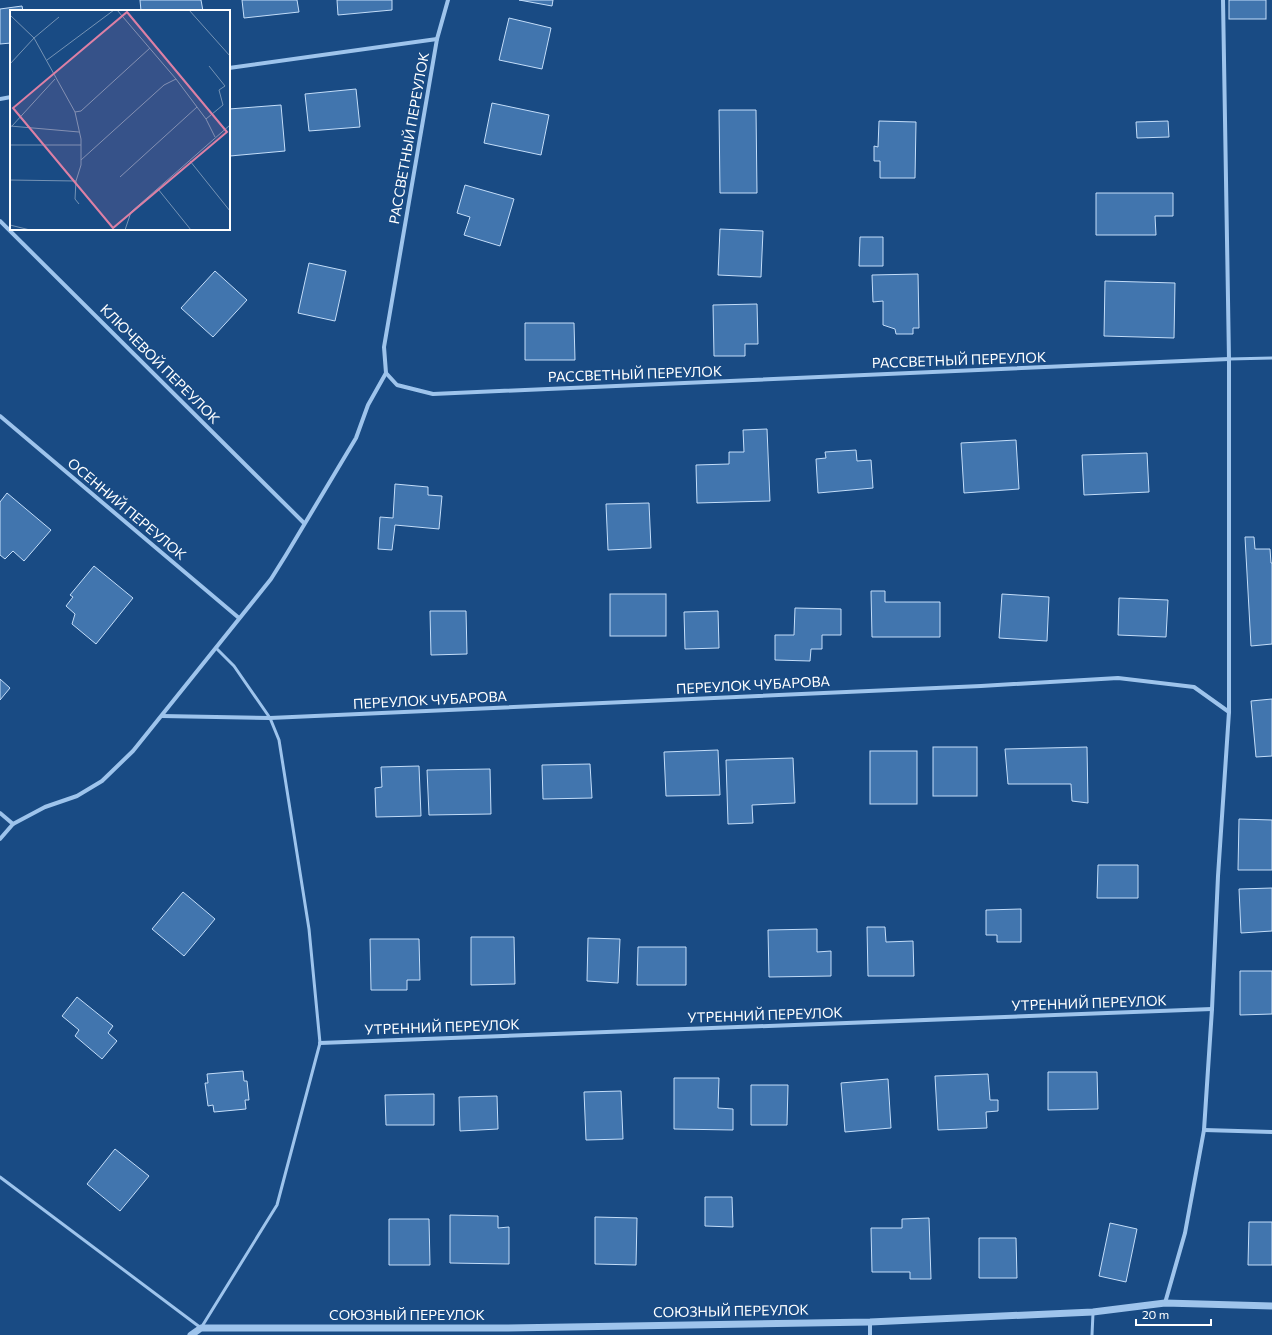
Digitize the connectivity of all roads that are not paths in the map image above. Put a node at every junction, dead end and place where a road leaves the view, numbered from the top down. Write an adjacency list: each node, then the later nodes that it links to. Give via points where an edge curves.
1 (448, 0): 3 (street, РАССВЕТНЫЙ ПЕРЕУЛОК)
2 (1223, 0): 9 (street)
3 (437, 39): 4 (street, РАССВЕТНЫЙ ПЕРЕУЛОК); 10 (street, РАССВЕТНЫЙ ПЕРЕУЛОК, via 384,347)
4 (230, 68)
5 (10, 97): 6 (street)
6 (0, 99)
7 (0, 221): 12 (street, КЛЮЧЕВОЙ ПЕРЕУЛОК)
8 (1272, 358): 9 (lane)
9 (1229, 359): 10 (street, РАССВЕТНЫЙ ПЕРЕУЛОК, via 432,394 397,385); 15 (street)
10 (386, 373): 12 (street, via 368,405 356,438)
11 (0, 416): 13 (street, ОСЕННИЙ ПЕРЕУЛОК)
12 (304, 524): 13 (street, via 271,579)
13 (239, 618): 14 (street)
14 (216, 648): 16 (street); 17 (lane, via 234,666)
15 (1229, 712): 17 (street, ПЕРЕУЛОК ЧУБАРОВА, via 1194,686 1118,678); 21 (street)
16 (162, 716): 17 (street); 19 (street, via 133,751 102,781 77,796 44,807)
17 (270, 718): 22 (lane, via 279,740 308,929)
18 (0, 813): 19 (street)
19 (13, 824): 20 (street)
20 (0, 838)
21 (1212, 1010): 22 (street, УТРЕННИЙ ПЕРЕУЛОК); 23 (street)
22 (320, 1043): 30 (lane, via 277,1205)
23 (1204, 1130): 24 (street); 26 (street, via 1185,1233)
24 (1272, 1132)
25 (0, 1177): 30 (lane)
26 (1165, 1302): 27 (street, СОЮЗНЫЙ ПЕРЕУЛОК); 28 (street, СОЮЗНЫЙ ПЕРЕУЛОК)
27 (1272, 1306)
28 (1093, 1312): 29 (street, СОЮЗНЫЙ ПЕРЕУЛОК); 34 (lane)
29 (870, 1322): 31 (street, СОЮЗНЫЙ ПЕРЕУЛОК); 33 (street)
30 (201, 1328): 31 (street, СОЮЗНЫЙ ПЕРЕУЛОК); 32 (street)
31 (506, 1331)
32 (191, 1335)
33 (870, 1335)
34 (1092, 1335)

